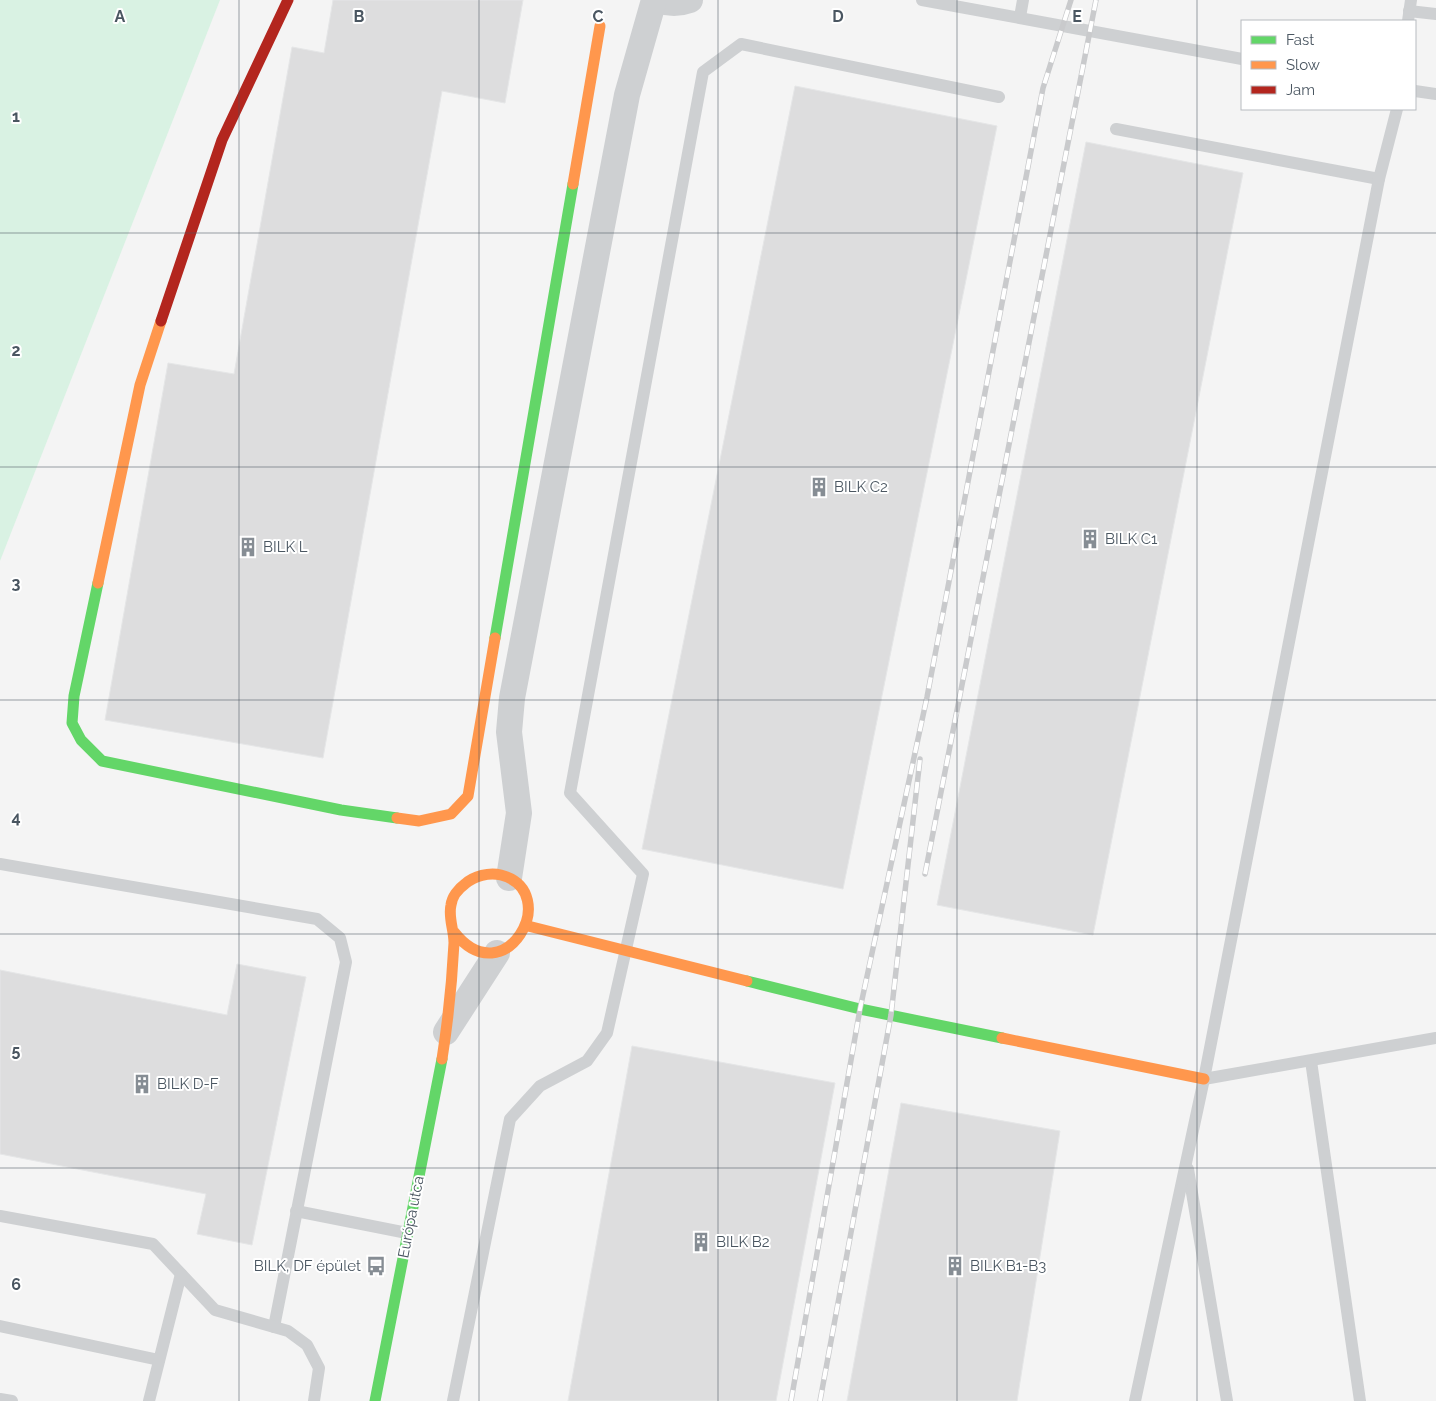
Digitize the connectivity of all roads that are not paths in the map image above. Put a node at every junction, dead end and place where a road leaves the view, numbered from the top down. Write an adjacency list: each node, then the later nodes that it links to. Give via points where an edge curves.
1 (288, 0): 9 (street, via 222,140 140,385 74,696 72,723 81,740 102,761 341,810 419,821 451,814 468,796)
2 (656, 0): 3 (street, via 668,3); 18 (street, via 628,95 512,698 509,732 519,813)
3 (690, 0)
4 (922, 0): 8 (lane)
5 (1023, 0): 8 (lane)
6 (1410, 11): 7 (lane)
7 (1436, 14)
8 (1020, 17): 10 (lane)
9 (600, 26)
10 (1241, 59)
11 (1416, 90): 12 (lane)
12 (1436, 94)
13 (999, 97): 21 (lane, via 741,44 703,72 570,793 643,874)
14 (1397, 110): 16 (lane)
15 (1116, 129): 16 (lane)
16 (1379, 179): 26 (lane)
17 (0, 864): 28 (lane, via 317,920 340,938 346,962)
18 (509, 878): 19 (street, via 523,890 530,907); 20 (street, Európa utca, via 493,873 476,875 461,884 452,899 449,916)
19 (528, 926): 21 (street); 22 (street, Európa utca, via 516,943)
20 (454, 932): 22 (street, via 465,945 481,953); 23 (street, Európa utca)
21 (627, 950): 26 (street, via 860,1009); 40 (lane, via 607,1033 587,1061 540,1086 510,1119)
22 (498, 953): 23 (street, Európa utca)
23 (446, 1032): 30 (street, Európa utca)
24 (1436, 1038): 25 (lane)
25 (1311, 1061): 26 (lane); 43 (lane)
26 (1204, 1079): 27 (lane)
27 (1187, 1161): 41 (lane); 42 (lane)
28 (296, 1211): 30 (lane); 33 (lane)
29 (0, 1216): 31 (lane, via 152,1244)
30 (407, 1233): 39 (street, Európa utca)
31 (181, 1274): 33 (lane, via 216,1310); 34 (lane)
32 (0, 1326): 34 (lane)
33 (274, 1327): 38 (lane, via 288,1331 307,1345 320,1368)
34 (160, 1360): 37 (lane)
35 (0, 1399): 36 (lane)
36 (12, 1401)
37 (149, 1401)
38 (314, 1401)
39 (375, 1401)
40 (453, 1401)
41 (1135, 1401)
42 (1227, 1401)
43 (1360, 1401)

